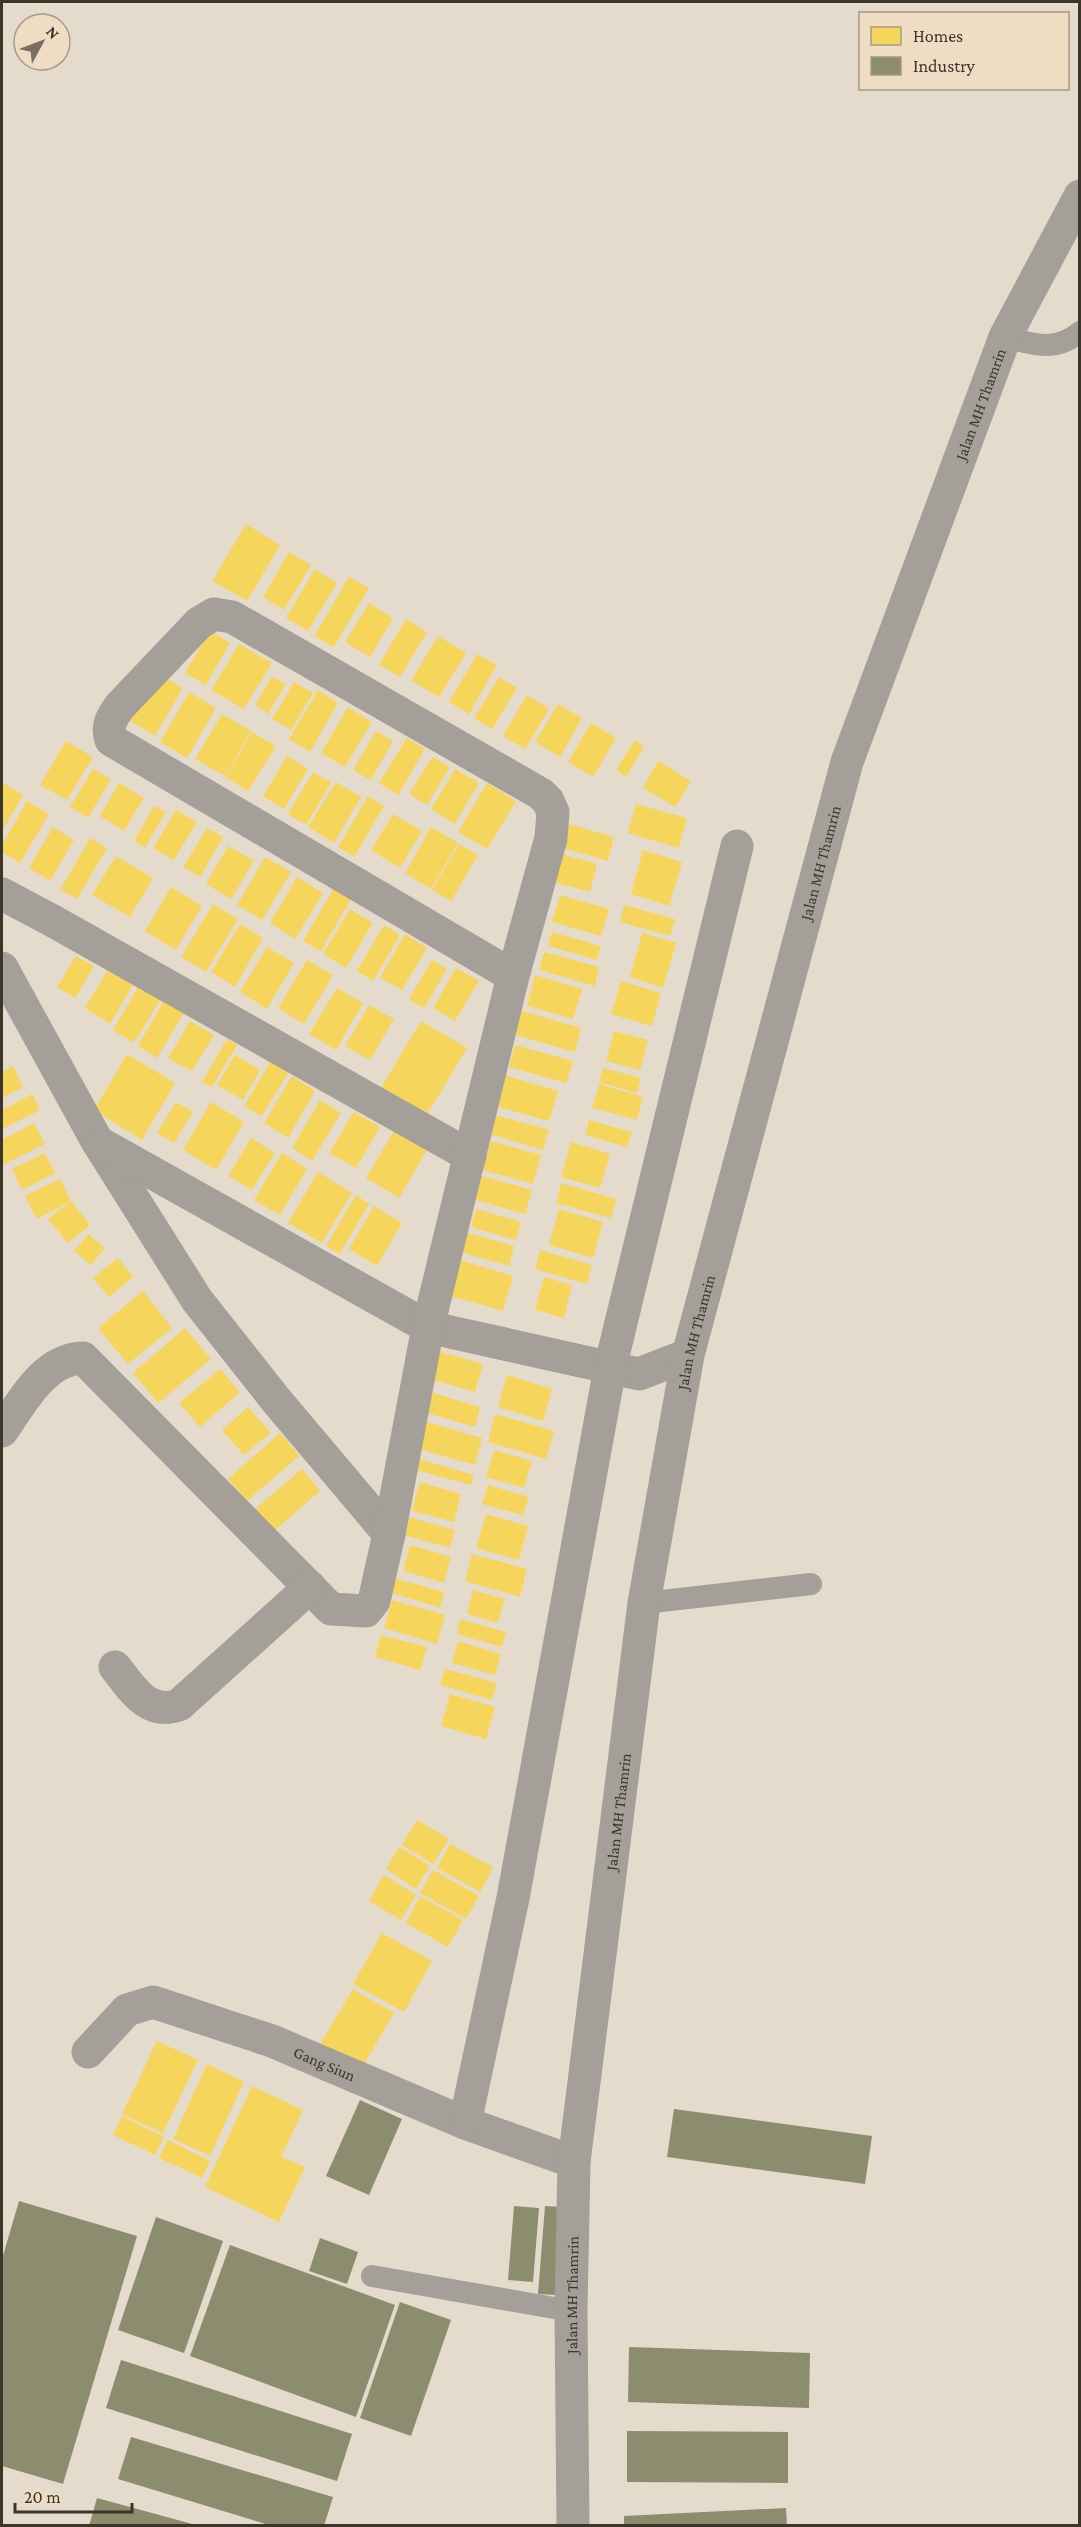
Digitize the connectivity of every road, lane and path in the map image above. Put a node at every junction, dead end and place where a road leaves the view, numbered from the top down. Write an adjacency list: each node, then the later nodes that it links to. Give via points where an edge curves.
1 (1080, 196): 3 (street, Jalan MH Thamrin)
2 (1080, 332): 3 (lane, via 1068,341 1046,347)
3 (1005, 336): 11 (street, Jalan MH Thamrin, via 847,762)
4 (737, 846): 12 (street)
5 (2, 894): 9 (street)
6 (2, 968): 8 (street)
7 (513, 976): 7 (street, via 554,822 548,801 541,794 232,617 214,614 199,623 120,706 110,722 109,733 119,746); 9 (street)
8 (97, 1141): 10 (street); 14 (street, via 196,1300)
9 (470, 1156): 10 (street)
10 (428, 1328): 12 (street); 14 (street)
11 (688, 1355): 12 (street, via 639,1374); 17 (street, Jalan MH Thamrin)
12 (610, 1368): 20 (street, via 513,1898)
13 (2, 1431): 16 (street, via 40,1377 70,1358 84,1358)
14 (389, 1534): 16 (street, via 374,1600 366,1611 331,1609)
15 (811, 1584): 17 (lane)
16 (310, 1587): 18 (street, via 179,1705 159,1709 142,1700)
17 (644, 1602): 21 (street, Jalan MH Thamrin)
18 (115, 1667)
19 (88, 2052): 20 (street, Gang Siun, via 127,2010 153,2002 272,2041)
20 (465, 2123): 21 (street, Gang Siun)
21 (574, 2162): 23 (street, Jalan MH Thamrin)
22 (372, 2277): 23 (lane)
23 (571, 2311): 24 (street, Jalan MH Thamrin)
24 (573, 2526)

